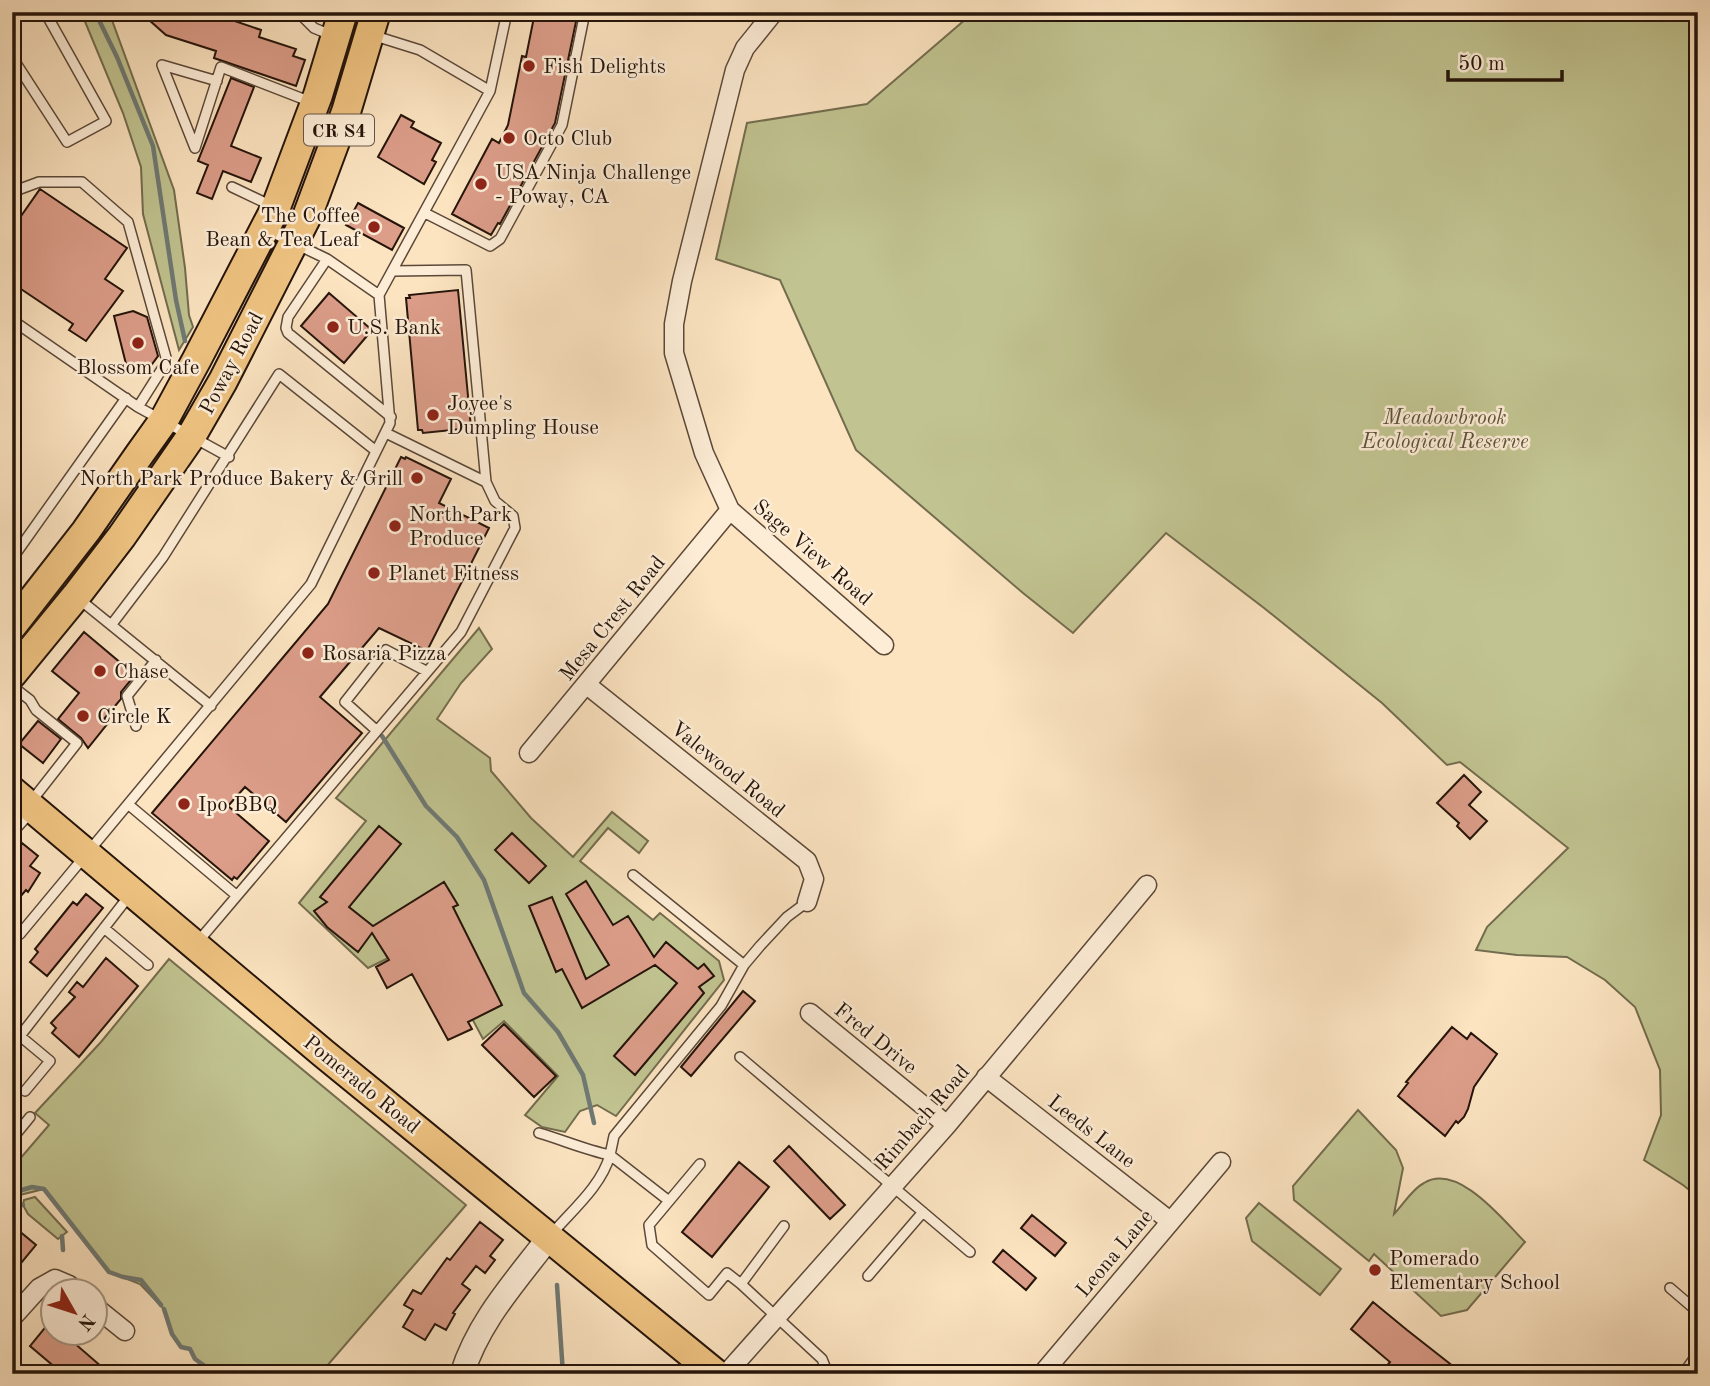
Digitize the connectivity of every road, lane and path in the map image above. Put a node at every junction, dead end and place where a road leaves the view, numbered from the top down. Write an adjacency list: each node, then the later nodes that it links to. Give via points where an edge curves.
1 (45, 12): 8 (lane, via 106,121 67,142)
2 (507, 12): 10 (lane)
3 (585, 12): 14 (lane, via 562,125 500,239 490,246)
4 (774, 12): 30 (street, Sage View Road, via 745,48 735,70 674,324 674,353 704,453)
5 (302, 14): 7 (lane, via 314,28)
6 (372, 23): 10 (lane); 16 (main road, Poway Road / CR S4, via 346,112)
7 (339, 24): 11 (main road, Poway Road / CR S4)
8 (12, 58)
9 (217, 81): 9 (lane, via 214,92 195,148 162,65); 11 (lane, via 222,67)
10 (490, 91): 14 (lane)
11 (315, 104): 15 (main road, Poway Road / CR S4)
12 (232, 187): 15 (lane)
13 (12, 192): 22 (lane, via 39,182 82,182 128,222 167,361)
14 (425, 213): 18 (lane)
15 (270, 218): 16 (lane); 24 (main road, Poway Road / CR S4)
16 (293, 243): 17 (lane); 26 (main road, Poway Road / CR S4)
17 (327, 259): 19 (lane); 23 (lane, via 288,317 288,333)
18 (392, 271): 19 (lane); 29 (lane, via 466,270)
19 (379, 295): 23 (lane)
20 (12, 320): 21 (lane)
21 (126, 398): 22 (lane); 31 (lane)
22 (138, 407): 24 (lane)
23 (391, 417): 25 (lane)
24 (163, 420): 26 (lane); 33 (main road, Poway Road / CR S4, via 86,531)
25 (386, 433): 27 (lane); 29 (lane)
26 (191, 435): 28 (lane); 32 (main road, Poway Road / CR S4)
27 (376, 451): 28 (lane, via 279,374); 41 (lane, via 308,589)
28 (229, 457): 34 (lane, via 163,557)
29 (485, 482): 37 (lane, via 495,501 513,516 515,528 461,632)
30 (730, 510): 35 (street, Sage View Road); 39 (street, Mesa Crest Road)
31 (12, 559)
32 (76, 596): 34 (lane); 38 (main road, Poway Road / CR S4)
33 (20, 610)
34 (111, 624): 36 (lane)
35 (884, 645)
36 (156, 660): 41 (lane); 42 (lane, via 127,696)
37 (426, 671): 43 (lane); 43 (lane, via 386,650 345,702)
38 (12, 674)
39 (587, 685): 44 (street, Mesa Crest Road); 53 (street, Valewood Road, via 807,861 814,879)
40 (12, 686): 45 (lane, via 77,743)
41 (211, 706): 46 (lane)
42 (135, 726)
43 (376, 730): 52 (lane)
44 (530, 753)
45 (25, 801): 47 (lane); 48 (main road, Pomerado Road)
46 (128, 805): 48 (lane); 52 (lane)
47 (12, 834)
48 (87, 854): 51 (main road, Pomerado Road); 54 (lane, via 20,934)
49 (633, 876): 58 (lane)
50 (1147, 885): 63 (street, Rimbach Road)
51 (132, 892): 55 (lane); 56 (main road, Pomerado Road)
52 (236, 895): 56 (lane)
53 (807, 902): 58 (lane, via 787,917)
54 (12, 928)
55 (104, 928): 57 (lane); 60 (lane)
56 (195, 945): 77 (main road, Pomerado Road)
57 (148, 965)
58 (744, 965): 69 (lane, via 721,1006 614,1136)
59 (810, 1013): 66 (street, Fred Drive)
60 (20, 1036): 61 (lane); 64 (lane, via 50,1061)
61 (12, 1044)
62 (740, 1057): 72 (lane)
63 (986, 1077): 66 (street, Rimbach Road); 75 (street, Leeds Lane)
64 (25, 1091)
65 (30, 1117): 68 (lane)
66 (947, 1125): 72 (street, Rimbach Road)
67 (539, 1133): 69 (lane)
68 (12, 1139)
69 (610, 1155): 73 (lane); 77 (lane, via 596,1184)
70 (1221, 1161): 75 (street, Leona Lane)
71 (700, 1164): 73 (lane)
72 (892, 1186): 74 (lane); 85 (street, Rimbach Road)
73 (669, 1201): 80 (lane, via 649,1225 652,1245 709,1295 727,1273)
74 (922, 1212): 78 (lane); 79 (lane)
75 (1170, 1221): 93 (street, Leona Lane)
76 (785, 1226): 80 (lane)
77 (550, 1236): 89 (street, via 484,1321); 90 (main road, Pomerado Road)
78 (970, 1252)
79 (868, 1276)
80 (741, 1284): 85 (lane)
81 (1670, 1288): 83 (lane)
82 (38, 1289): 86 (street)
83 (1698, 1312)
84 (108, 1317): 87 (street)
85 (776, 1317): 91 (street, Rimbach Road); 92 (lane, via 822,1359)
86 (12, 1318)
87 (125, 1331)
88 (1698, 1353): 94 (lane)
89 (461, 1374)
90 (716, 1374)
91 (726, 1374)
92 (828, 1374)
93 (1042, 1374)
94 (1683, 1374)

